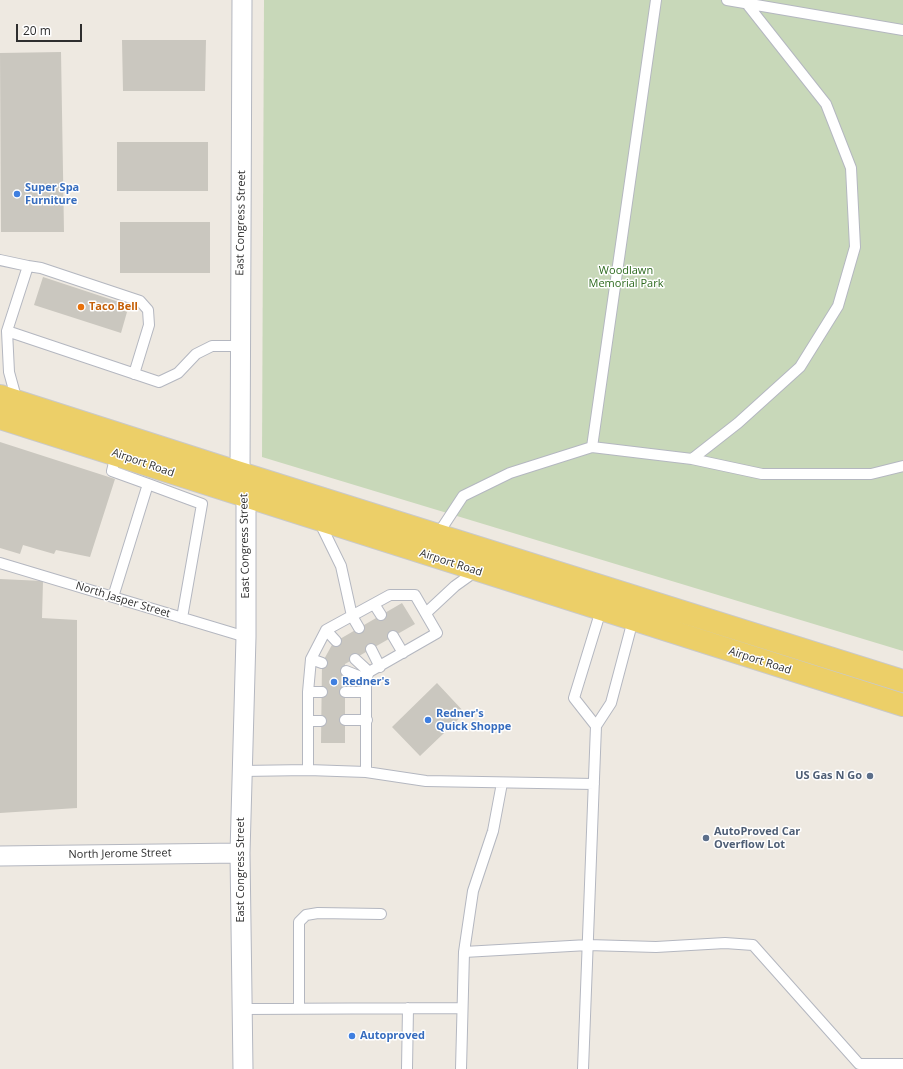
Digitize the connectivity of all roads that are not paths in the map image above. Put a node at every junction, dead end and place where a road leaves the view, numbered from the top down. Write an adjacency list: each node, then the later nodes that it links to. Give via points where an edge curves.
1 (242, 0): 9 (street, East Congress Street)
2 (656, 0): 13 (lane)
3 (727, 0): 4 (lane)
4 (747, 4): 5 (lane); 15 (lane, via 826,104 851,168 855,247 838,306 800,367 738,423)
5 (903, 30)
6 (0, 260): 7 (lane)
7 (28, 266): 8 (lane); 10 (lane, via 140,301 148,310 150,326)
8 (8, 331): 10 (lane); 11 (lane)
9 (240, 346): 10 (lane, via 212,346 196,354 178,373 159,382); 17 (street, East Congress Street)
10 (134, 374)
11 (9, 399): 17 (main road, Airport Road)
12 (0, 418): 14 (main road, Airport Road)
13 (592, 447): 15 (lane); 22 (lane, via 510,473 462,496)
14 (116, 454): 18 (lane, via 112,471); 19 (main road, Airport Road)
15 (692, 459): 16 (lane, via 762,474 872,474)
16 (903, 466)
17 (240, 473): 20 (street, East Congress Street); 22 (main road, Airport Road)
18 (148, 484): 19 (lane); 25 (lane)
19 (182, 486): 20 (main road, Airport Road); 31 (lane, via 202,504)
20 (246, 498): 21 (main road, Airport Road); 36 (street, East Congress Street)
21 (319, 521): 24 (main road, Airport Road); 30 (lane, via 341,566)
22 (438, 534): 46 (main road, Airport Road)
23 (0, 562): 25 (lane, North Jasper Street)
24 (476, 571): 27 (main road, Airport Road); 28 (lane, via 455,586)
25 (113, 597): 31 (lane, North Jasper Street)
26 (374, 604): 28 (lane, via 390,595 415,595); 29 (lane); 30 (lane)
27 (601, 610): 32 (main road, Airport Road); 56 (lane, via 574,698)
28 (426, 613): 39 (lane, via 437,633)
29 (381, 615)
30 (352, 616): 33 (lane); 34 (lane)
31 (182, 618): 36 (lane, North Jasper Street)
32 (633, 620): 51 (main road, Airport Road); 56 (lane, via 611,703)
33 (359, 628)
34 (326, 630): 37 (lane); 40 (lane)
35 (393, 636): 39 (lane)
36 (246, 637): 58 (street, East Congress Street)
37 (336, 641)
38 (371, 649): 43 (lane)
39 (403, 653): 43 (lane)
40 (311, 659): 42 (lane); 47 (lane)
41 (355, 659): 45 (lane)
42 (322, 663)
43 (380, 667): 45 (lane)
44 (346, 671): 45 (lane)
45 (367, 676): 50 (lane)
46 (903, 680)
47 (308, 692): 48 (lane); 54 (lane)
48 (322, 692)
49 (345, 692): 50 (lane)
50 (366, 692): 53 (lane)
51 (903, 706)
52 (345, 720): 53 (lane)
53 (367, 720): 59 (lane)
54 (308, 721): 55 (lane); 57 (lane)
55 (321, 721)
56 (596, 726): 61 (lane)
57 (308, 770): 58 (lane); 59 (lane)
58 (242, 771): 62 (street, East Congress Street)
59 (366, 772): 60 (lane, via 426,781)
60 (502, 783): 61 (lane); 66 (lane, via 493,831 472,891)
61 (594, 784): 65 (lane)
62 (240, 853): 63 (street, North Jerome Street); 67 (street, East Congress Street)
63 (0, 856)
64 (380, 914): 68 (lane, via 318,913 306,915 299,922)
65 (588, 945): 66 (lane); 71 (lane, via 753,945 859,1064); 75 (lane)
66 (464, 952): 70 (lane)
67 (242, 1008): 68 (lane); 72 (street, East Congress Street)
68 (299, 1008): 69 (lane)
69 (408, 1008): 70 (lane); 73 (lane)
70 (462, 1008): 74 (lane)
71 (903, 1064)
72 (243, 1069)
73 (407, 1069)
74 (461, 1069)
75 (583, 1069)

